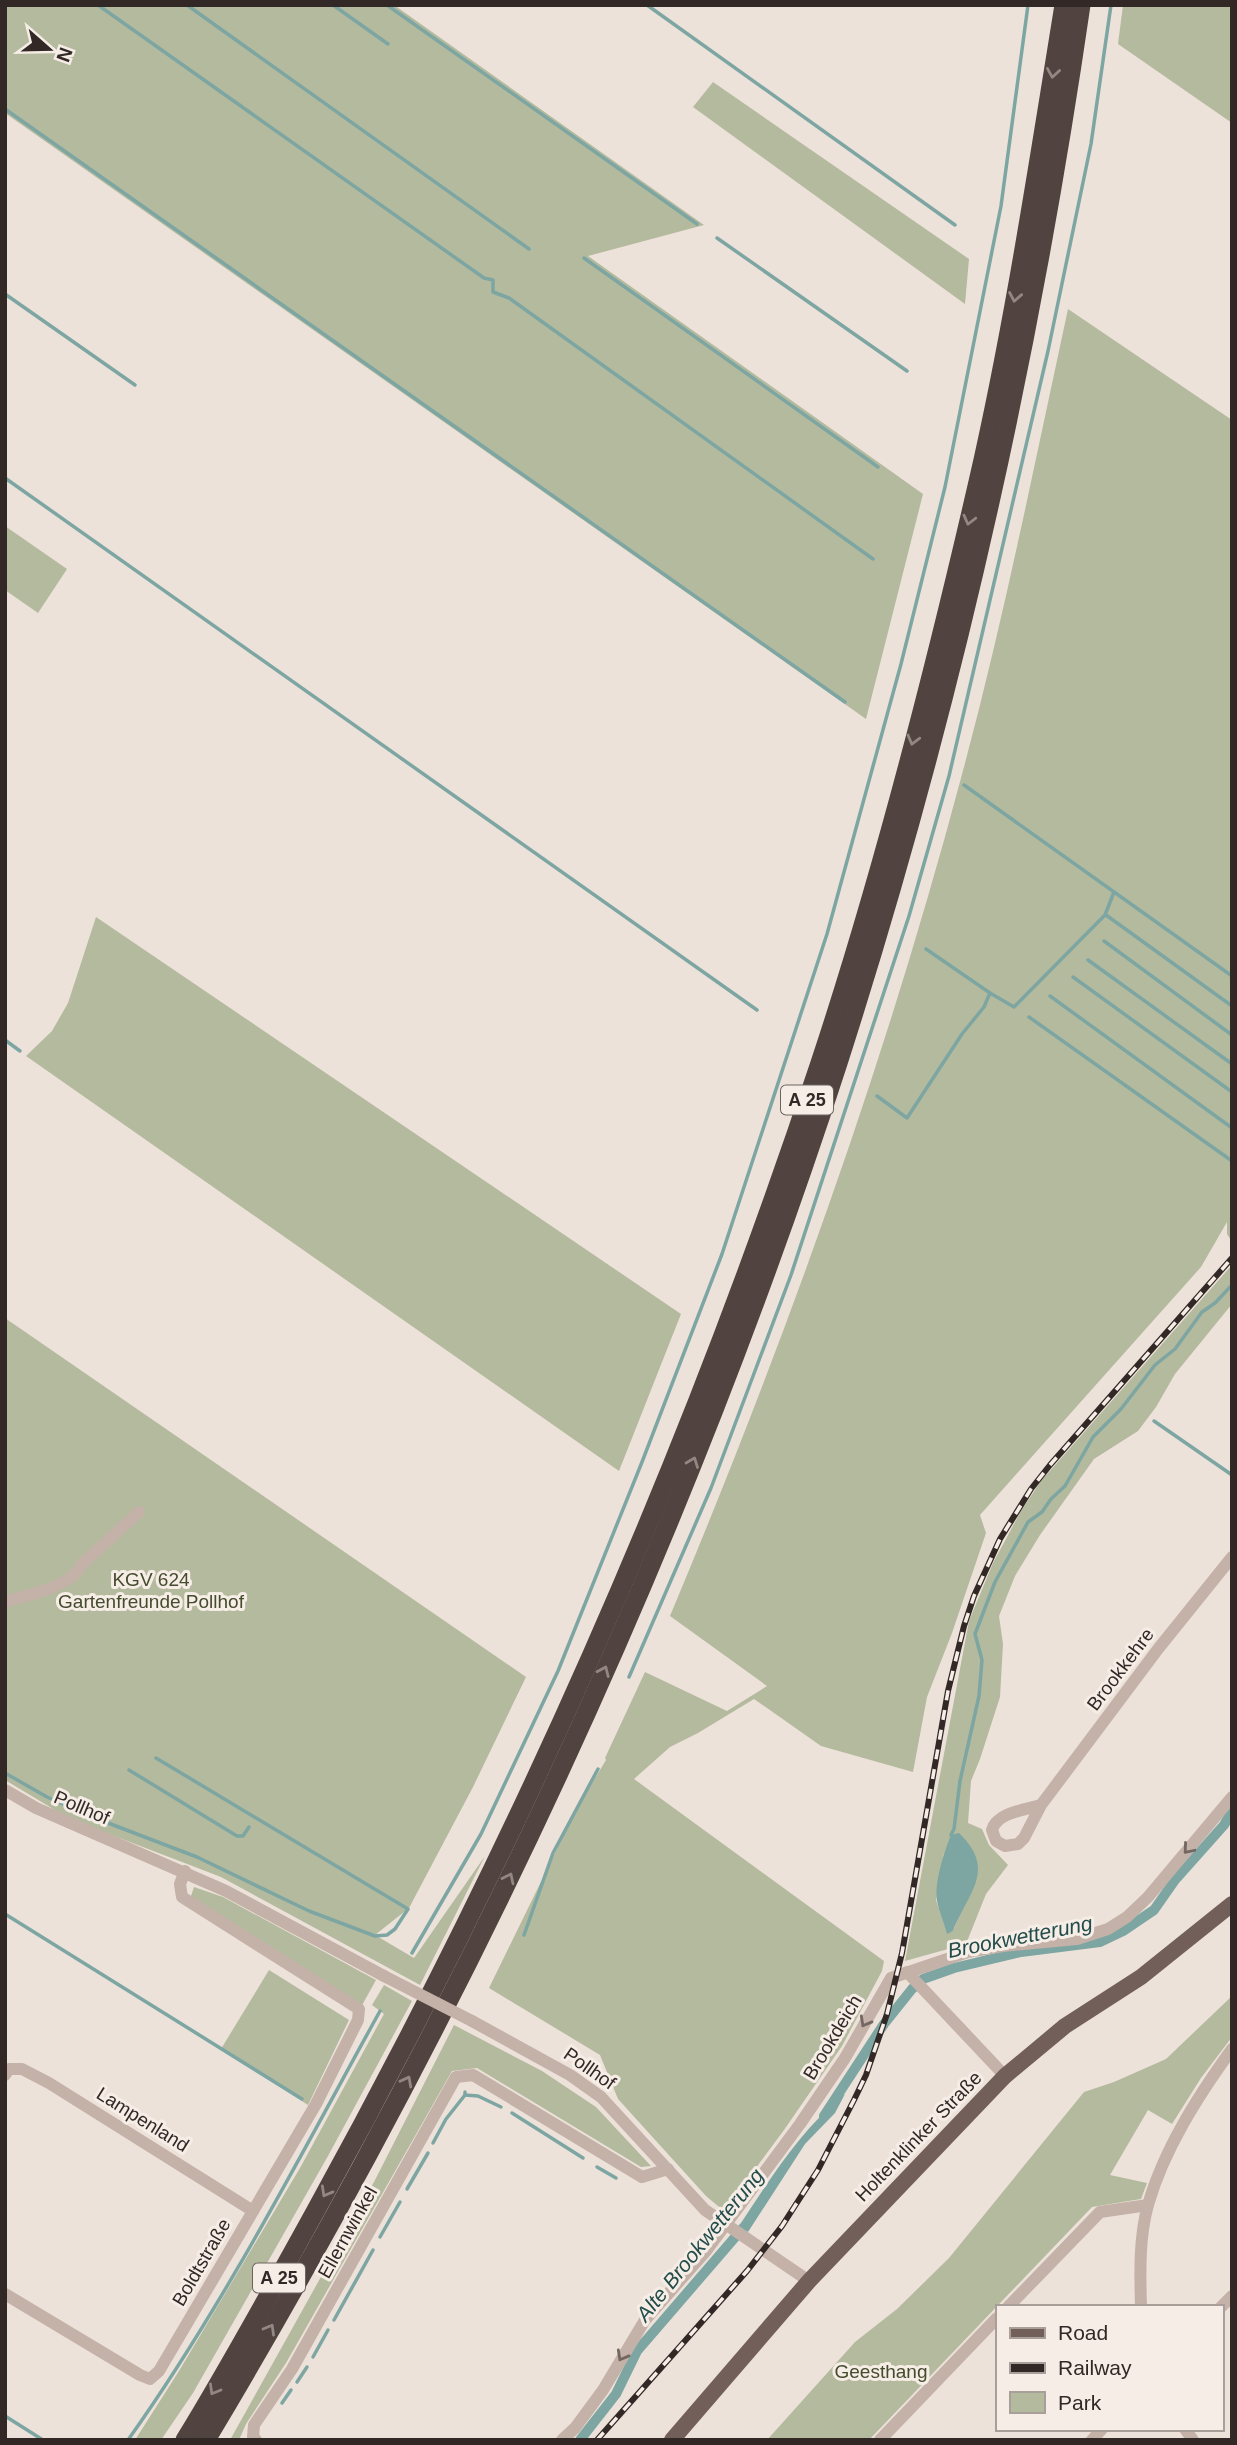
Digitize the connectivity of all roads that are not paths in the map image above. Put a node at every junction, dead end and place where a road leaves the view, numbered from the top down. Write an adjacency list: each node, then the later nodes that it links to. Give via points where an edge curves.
1 (1064, 5): 24 (highway, A 25, one-way to 24, via 1015,300 978,481 899,794 822,1056 779,1183 670,1475 570,1707 424,2009)
2 (1081, 5): 24 (highway, A 25, one-way to 2, via 375,2141 513,1871 686,1480 795,1191 879,929 952,663 1014,394)
3 (139, 1512): 5 (street, via 64,1583)
4 (1232, 1557): 8 (street, Brookkehre)
5 (5, 1602)
6 (5, 1790): 9 (street, Pollhof, via 36,1808)
7 (1232, 1797): 11 (street, Brookdeich, one-way to 11, via 1148,1897 1108,1929 1077,1938 968,1952)
8 (1041, 1805)
9 (185, 1871): 15 (street, Pollhof, bridge, via 569,2075 601,2096); 17 (street, Boldtstraße, via 181,1898 359,2009 316,2104)
10 (1232, 1904): 14 (main road, Holtenklinker Straße, via 1149,1971 1065,2026)
11 (915, 1980): 14 (street); 18 (street, Brookdeich, one-way to 18, via 888,1980 845,2058)
12 (1232, 2049): 16 (street, via 1181,2129)
13 (7, 2072): 17 (street, Lampenland, via 22,2069 50,2083)
14 (1005, 2076): 19 (main road, Holtenklinker Straße)
15 (668, 2169): 18 (street, Pollhof); 26 (street, Ellernwinkel, via 642,2177 472,2075 456,2077 292,2369 254,2425)
16 (1148, 2205): 21 (street, via 1100,2212); 22 (street)
17 (253, 2211): 20 (street, Boldtstraße, via 150,2379)
18 (725, 2226): 19 (street, Pollhof); 27 (street, Brookdeich, one-way to 27, via 645,2320 603,2390)
19 (809, 2281): 28 (main road, Holtenklinker Straße)
20 (5, 2294)
21 (1010, 2305)
22 (1141, 2305)
23 (996, 2319): 29 (street)
24 (205, 2433): 25 (highway)
25 (183, 2440)
26 (256, 2440)
27 (562, 2440)
28 (672, 2440)
29 (880, 2440)

